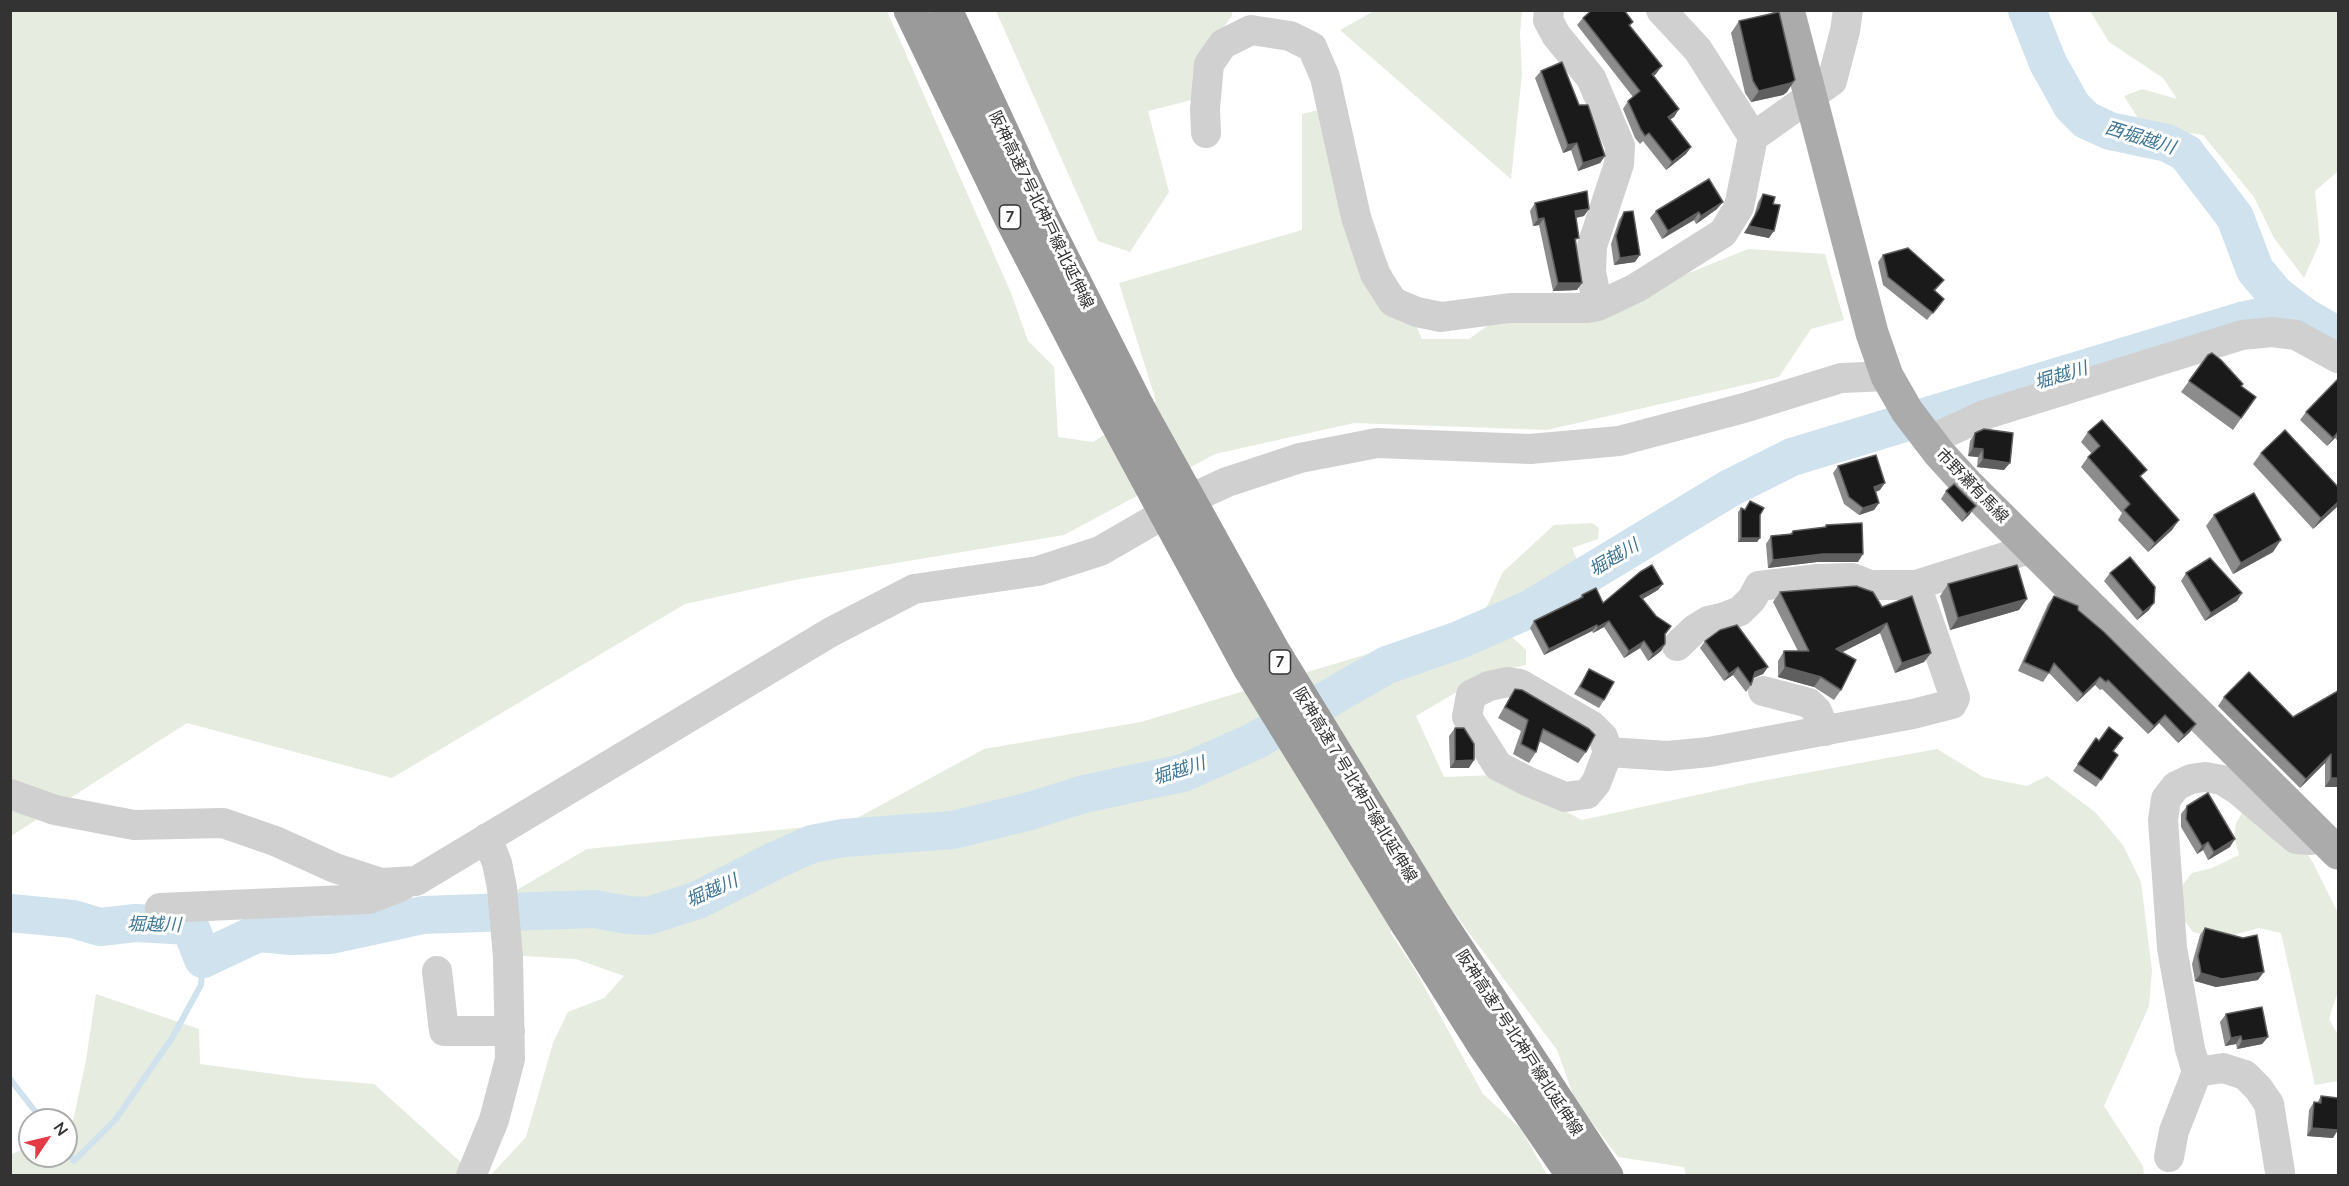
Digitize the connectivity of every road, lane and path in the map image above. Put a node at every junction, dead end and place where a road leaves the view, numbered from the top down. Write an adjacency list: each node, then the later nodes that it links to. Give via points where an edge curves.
1 (910, 10): 13 (highway, 阪神高速7号北神戸線北延伸線 / 7, via 1010,217)
2 (946, 10): 13 (highway, 阪神高速7号北神戸線北延伸線 / 7, via 1041,214)
3 (1549, 10): 10 (street, via 1548,20 1556,35 1591,78 1620,146 1619,164 1592,246 1591,272)
4 (1661, 10): 9 (street, via 1698,50)
5 (1788, 10): 7 (main road, 市野瀬有馬線)
6 (1848, 10): 7 (street, via 1832,81)
7 (1810, 97): 9 (street); 12 (main road, 市野瀬有馬線)
8 (1206, 133): 10 (street, via 1209,64 1223,44 1251,30 1290,36 1312,47 1325,77 1356,217 1375,274 1393,302 1442,317 1510,308)
9 (1753, 137): 10 (street, via 1738,207 1723,233 1636,288)
10 (1598, 306)
11 (2338, 358): 14 (street, via 2296,335 2272,332 2242,336 1987,414)
12 (1887, 376): 14 (main road, 市野瀬有馬線); 22 (street, via 1841,378 1619,441 1530,449 1377,443 1300,458 1227,482 1100,551 1038,571 914,589 831,632)
13 (1127, 413): 26 (highway, 阪神高速７号北神戸線北延伸線 / 7, bridge, via 1274,650)
14 (1919, 426): 15 (main road, 市野瀬有馬線, via 1969,486)
15 (2032, 548): 16 (street); 23 (main road, 市野瀬有馬線)
16 (1916, 585): 17 (street, via 1870,585 1851,578 1759,586 1740,611 1708,621); 19 (street, via 1955,698 1952,704)
17 (1677, 646)
18 (1763, 691): 19 (street, via 1809,703)
19 (1825, 731): 20 (street, via 1668,756)
20 (1608, 752): 20 (street, via 1603,737 1592,726 1520,684 1509,681 1471,695 1467,717 1498,766 1536,785 1566,797 1587,794 1596,783)
21 (10, 794): 24 (street, via 55,810 134,825 223,823 381,883)
22 (487, 838): 24 (street); 28 (street, via 502,888)
23 (2327, 842): 29 (street, via 2296,839 2222,780 2191,779 2176,786 2166,799 2163,820 2172,948)
24 (416, 881): 25 (street, via 369,899)
25 (160, 908)
26 (1419, 917): 33 (highway, 阪神高速7号北神戸線北延伸線 / 7, via 1484,1046); 34 (highway, 阪神高速7号北神戸線北延伸線 / 7)
27 (437, 971): 28 (street, via 444,1031)
28 (510, 1031): 32 (street, via 510,1059 494,1120)
29 (2197, 1072): 30 (street, via 2174,1131); 31 (street, via 2223,1068 2245,1075 2258,1088 2269,1104)
30 (2169, 1157)
31 (2280, 1172)
32 (471, 1176)
33 (1573, 1176)
34 (1607, 1176)

